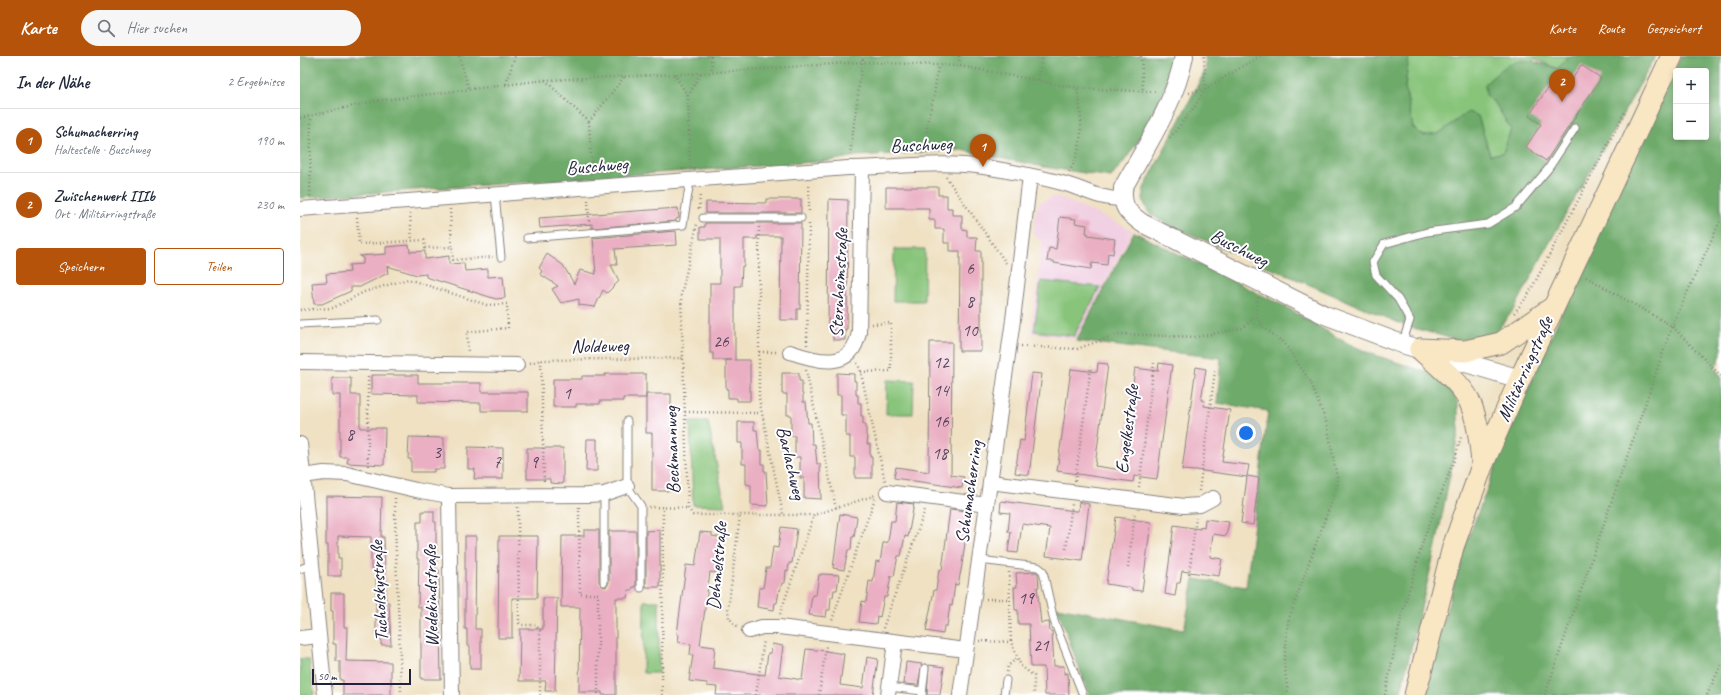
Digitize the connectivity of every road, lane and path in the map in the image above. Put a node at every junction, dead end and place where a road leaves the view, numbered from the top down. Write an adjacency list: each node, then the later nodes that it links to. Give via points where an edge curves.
1 (459, 56): 23 (path)
2 (515, 56): 21 (path)
3 (712, 56): 15 (path)
4 (863, 56): 12 (path)
5 (959, 56): 14 (path)
6 (1042, 56): 20 (path)
7 (1141, 56): 24 (path)
8 (1184, 56): 25 (street)
9 (1204, 56): 10 (path, via 1205,89)
10 (1260, 56)
11 (1672, 56): 55 (main road, Militärringstraße)
12 (862, 62): 13 (path); 15 (path); 33 (path)
13 (938, 66): 14 (path); 32 (path, via 927,123 927,149)
14 (960, 66): 20 (path)
15 (712, 72): 16 (path)
16 (702, 73): 17 (path); 26 (path)
17 (674, 74): 18 (path); 26 (path)
18 (624, 76): 19 (path); 30 (path)
19 (545, 80): 21 (path); 30 (path)
20 (1038, 80): 22 (path)
21 (506, 84): 23 (path)
22 (1077, 88): 24 (path); 37 (path, via 1082,116 1081,138 1077,160)
23 (469, 89): 28 (path, via 375,101)
24 (1143, 91): 25 (path)
25 (1172, 93): 41 (street, via 1155,131 1123,188)
26 (688, 96): 36 (path, Beckmannweg)
27 (1629, 104): 61 (path, via 1527,297)
28 (311, 116): 29 (path); 44 (path)
29 (300, 118)
30 (589, 122): 38 (path)
31 (1575, 128): 67 (lane, via 1548,169 1516,207 1488,224 1427,232 1384,244 1373,262 1376,275 1398,299 1410,320)
32 (931, 164): 33 (street, Buschweg); 35 (street, Buschweg, via 983,167); 56 (path)
33 (855, 168): 34 (street, Buschweg); 64 (street, Sternheimstraße)
34 (809, 172): 36 (street, Buschweg); 70 (path, Sternheimstraße)
35 (1030, 176): 37 (street, Buschweg); 56 (street, Schumacherring)
36 (696, 180): 38 (street, Buschweg); 46 (path, Beckmannweg); 51 (lane, via 683,225)
37 (1063, 183): 41 (street, Buschweg, via 1112,200)
38 (593, 187): 39 (street, Buschweg)
39 (495, 194): 40 (street, Buschweg); 54 (lane)
40 (449, 198): 42 (street, Buschweg); 53 (path)
41 (1122, 199): 57 (street, Buschweg, via 1127,212 1142,223)
42 (409, 201): 43 (street, Buschweg); 52 (path)
43 (357, 205): 44 (street, Buschweg); 52 (path, via 359,244)
44 (305, 209)
45 (588, 214): 50 (path)
46 (700, 217): 47 (lane); 71 (path, Beckmannweg, via 682,296)
47 (758, 218): 48 (lane); 68 (path)
48 (801, 218)
49 (1721, 219): 65 (path)
50 (589, 224)
51 (527, 238)
52 (412, 241): 53 (path, via 424,240 425,248)
53 (452, 247): 54 (path, via 453,260)
54 (501, 257)
55 (1570, 270): 58 (main road, Militärringstraße); 65 (path)
56 (1017, 278): 66 (street, Schumacherring)
57 (1263, 284): 60 (path, via 1258,297); 67 (street, Buschweg, via 1325,315)
58 (1553, 307): 67 (main road, via 1501,343 1465,351); 82 (main road, Militärringstraße)
59 (300, 310): 76 (path, via 333,308 364,292 408,279 487,305 507,304 508,328 467,332)
60 (1256, 315): 66 (path, via 1243,328 1197,337 1118,334 1077,348); 149 (path, via 1263,327 1284,343 1310,381 1327,424 1338,483 1288,621 1284,663)
61 (1509, 318)
62 (378, 320): 63 (lane)
63 (300, 324)
64 (859, 324): 69 (street, Sternheimstraße, via 857,344); 80 (path, via 891,323 891,371)
65 (1672, 326): 81 (path); 152 (path)
66 (1009, 346): 91 (street, Schumacherring)
67 (1411, 347): 82 (street, Buschweg); 88 (main road, via 1469,400 1479,432)
68 (758, 352): 70 (path); 84 (path)
69 (852, 352): 70 (street, Sternheimstraße, via 838,360 821,360); 80 (path)
70 (800, 355): 107 (path, Barlachweg)
71 (683, 358): 72 (path, Noldeweg); 83 (path, Beckmannweg)
72 (541, 360): 77 (path, Noldeweg); 100 (path)
73 (300, 362): 74 (street)
74 (368, 363): 76 (street); 90 (path)
75 (1154, 363): 103 (path, Engelkestraße)
76 (468, 364): 77 (street)
77 (517, 365)
78 (1090, 366): 95 (path)
79 (1215, 371): 105 (path)
80 (861, 372): 89 (path)
81 (1721, 376)
82 (1520, 379): 88 (main road, Militärringstraße)
83 (685, 412): 84 (path); 106 (path, Beckmannweg)
84 (760, 413): 108 (path, Barlachweg)
85 (627, 421): 94 (lane)
86 (1461, 432): 150 (path, via 1455,458 1424,538 1402,614)
87 (300, 444): 92 (street)
88 (1482, 466): 151 (main road, Militärringstraße, via 1453,547)
89 (884, 477)
90 (368, 479): 92 (street, via 347,474 324,473); 93 (street)
91 (990, 482): 95 (street, Engelkestraße); 104 (street, Schumacherring)
92 (302, 483): 114 (street)
93 (395, 485): 99 (street); 138 (path, Tucholskystraße, via 395,564 400,626)
94 (627, 486): 96 (street); 119 (lane, via 641,506)
95 (1073, 492): 103 (street, Engelkestraße); 112 (path)
96 (604, 494): 98 (street); 118 (lane)
97 (880, 494): 101 (street); 107 (path, Barlachweg); 124 (path, via 874,501)
98 (579, 495): 100 (street); 141 (path, via 580,594 598,594)
99 (449, 496): 100 (street); 139 (street, Wedekindstraße)
100 (544, 496)
101 (930, 497): 104 (street); 127 (path)
102 (1214, 498): 105 (street, Engelkestraße)
103 (1137, 500): 105 (street, Engelkestraße, via 1184,506); 115 (path, Engelkestraße)
104 (986, 505): 113 (street, Schumacherring)
105 (1198, 505): 117 (path)
106 (688, 508): 109 (path, via 694,515); 142 (path, Beckmannweg, via 663,509)
107 (836, 508): 110 (path, Barlachweg)
108 (783, 514): 109 (path); 110 (path, Barlachweg)
109 (740, 515): 123 (path, Dehmelstraße, via 728,610 729,618 734,624)
110 (814, 515): 122 (path)
111 (518, 519): 140 (path, via 519,623 539,627)
112 (1066, 549)
113 (979, 560): 121 (street, Schumacherring); 148 (lane, via 1038,566 1043,571 1054,621)
114 (306, 567): 125 (street)
115 (1128, 567)
116 (1009, 571): 120 (path)
117 (1189, 574)
118 (604, 582)
119 (641, 588)
120 (1010, 599): 121 (path); 129 (path)
121 (973, 600): 130 (street, Schumacherring)
122 (771, 627): 123 (street); 124 (street); 143 (path)
123 (749, 631)
124 (828, 633): 127 (street); 144 (path)
125 (319, 636): 126 (street); 137 (street)
126 (300, 638)
127 (878, 639): 128 (street)
128 (895, 642): 130 (street); 135 (street)
129 (1011, 642): 130 (path); 131 (path)
130 (966, 645): 145 (street, Schumacherring)
131 (1018, 657): 134 (path, via 1008,666); 147 (path, via 1021,666 1034,676)
132 (1721, 665): 153 (path)
133 (925, 668): 136 (lane)
134 (1006, 680): 146 (lane)
135 (889, 691): 136 (lane)
136 (922, 693)
137 (325, 695)
138 (401, 695)
139 (452, 695)
140 (540, 695)
141 (598, 695)
142 (662, 695)
143 (756, 695)
144 (819, 695)
145 (960, 695)
146 (1004, 695)
147 (1034, 695)
148 (1083, 695)
149 (1288, 695)
150 (1385, 695)
151 (1415, 695)
152 (1545, 695)
153 (1707, 695)

